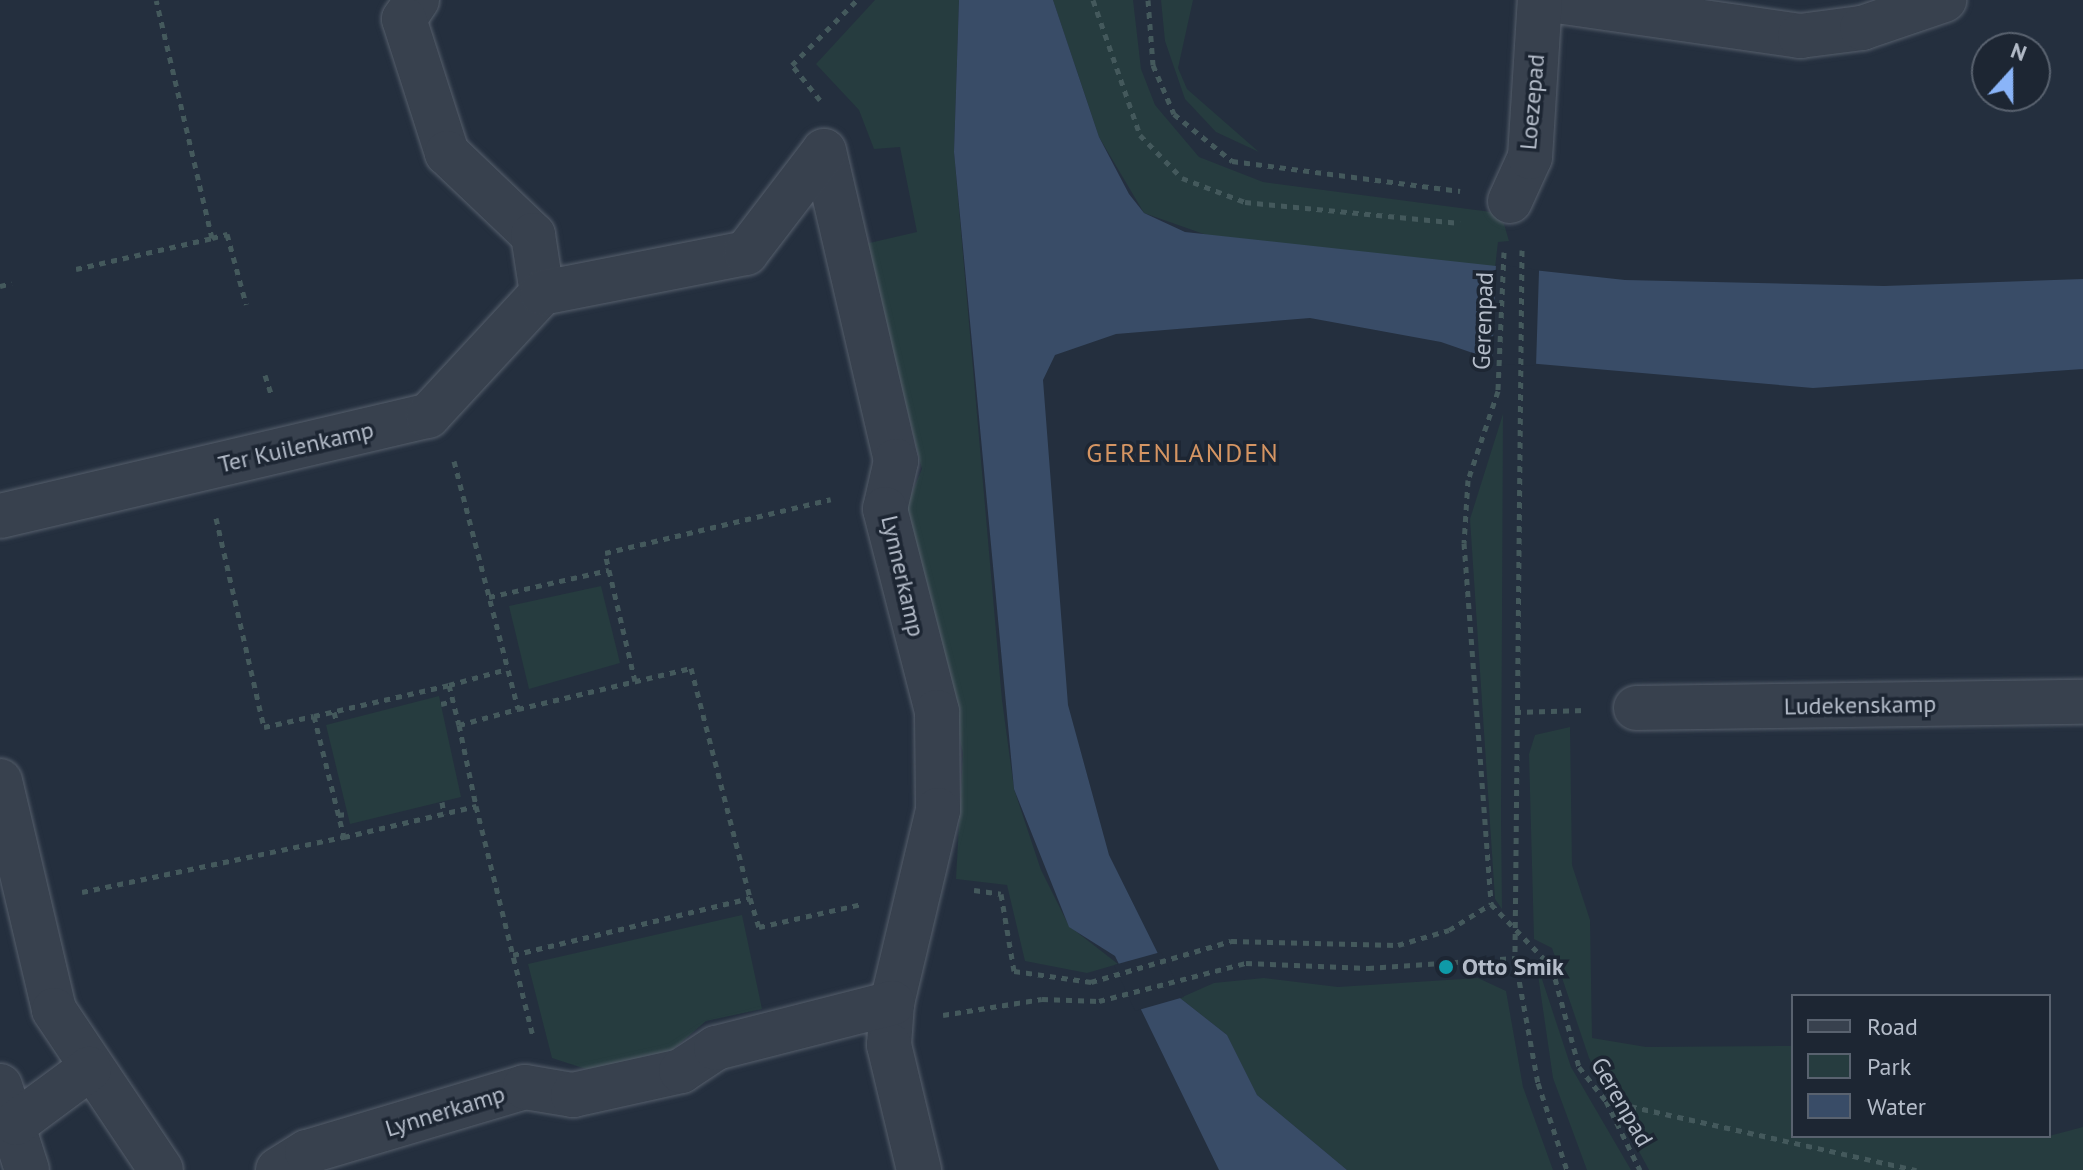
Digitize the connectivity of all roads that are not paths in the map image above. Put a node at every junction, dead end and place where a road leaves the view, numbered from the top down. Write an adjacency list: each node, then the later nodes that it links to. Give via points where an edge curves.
1 (417, 0): 6 (street, via 404,19 447,153 533,235)
2 (1540, 0): 5 (street, Loezepad, via 1530,157)
3 (1550, 0): 4 (street, via 1800,36 1862,28)
4 (1944, 0)
5 (1504, 227)
6 (542, 293): 7 (street, Ter Kuilenkamp, via 428,416); 11 (street, Lynnerkamp, via 746,253 824,151 896,461 885,509 937,712 938,810)
7 (0, 516)
8 (2083, 702): 9 (street, Ludekenskamp)
9 (1636, 708)
10 (0, 781): 12 (street, via 54,1010)
11 (892, 1003): 16 (street, Lynnerkamp, via 716,1048 681,1071 573,1095 510,1091 307,1152); 17 (street, Lynnerkamp, via 889,1045)
12 (89, 1069): 13 (street); 15 (street)
13 (8, 1105): 14 (street)
14 (27, 1170)
15 (161, 1170)
16 (278, 1170)
17 (919, 1170)

